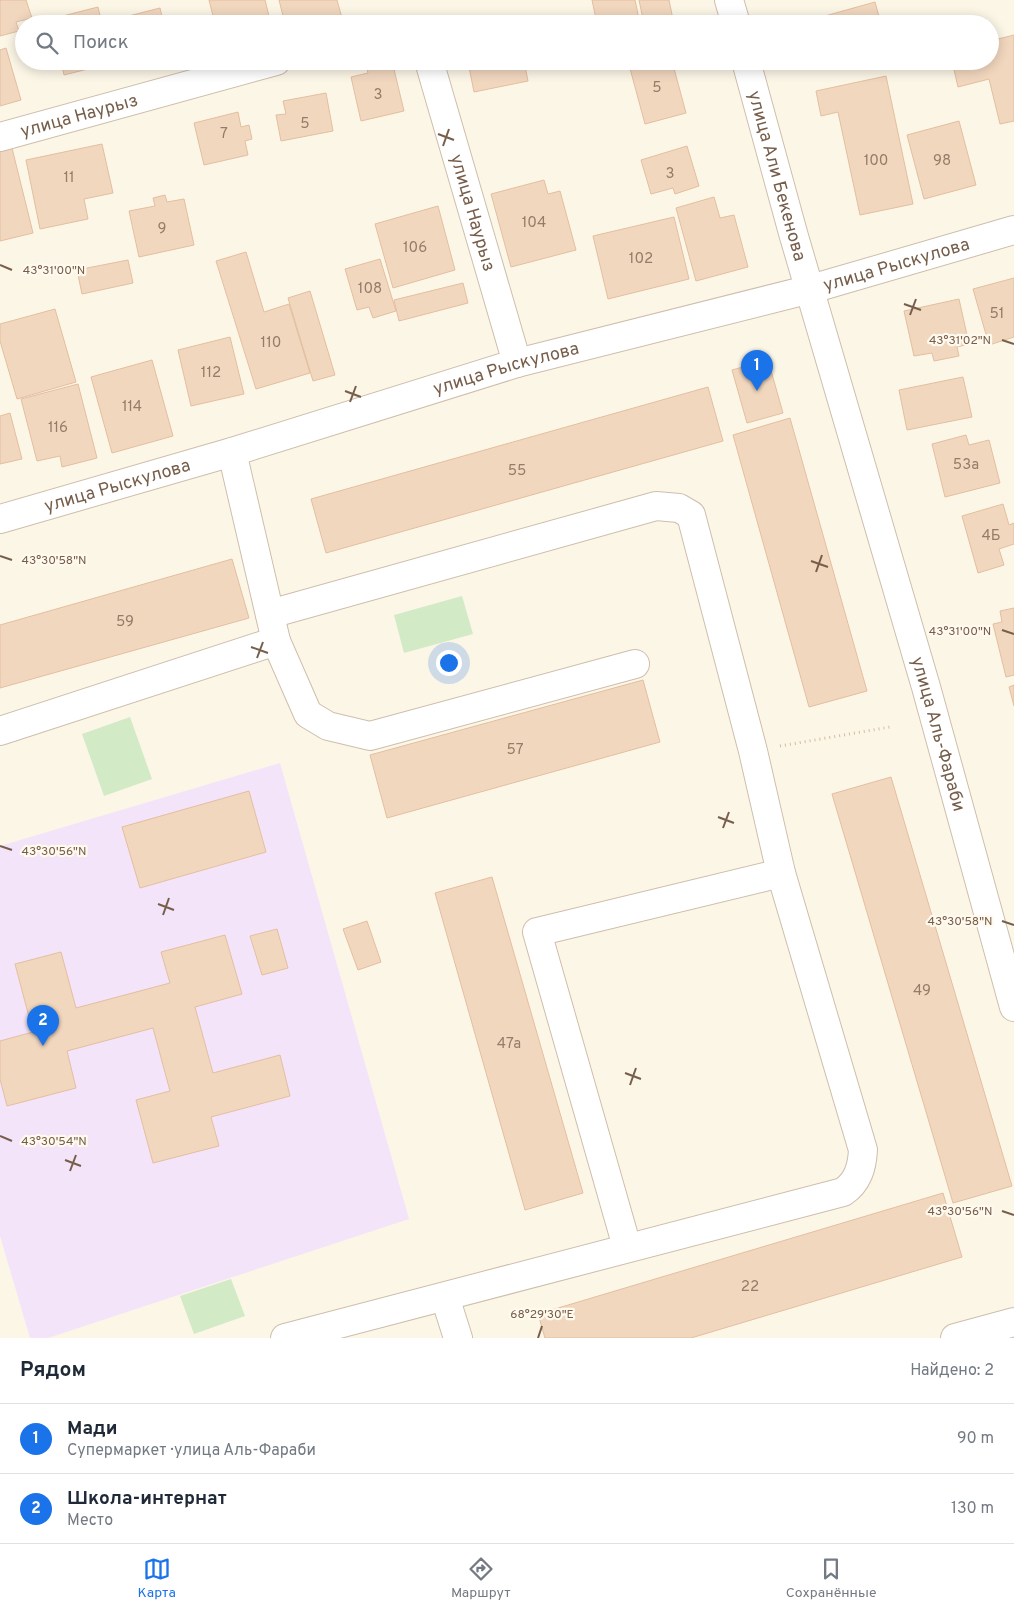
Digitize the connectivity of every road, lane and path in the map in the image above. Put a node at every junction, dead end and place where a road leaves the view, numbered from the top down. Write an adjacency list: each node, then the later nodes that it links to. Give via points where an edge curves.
1 (729, 0): 2 (street)
2 (733, 15)
3 (243, 70): 6 (street, улица Наурыз)
4 (432, 70): 9 (street, улица Наурыз)
5 (748, 70): 8 (street, улица Али Бекенова)
6 (0, 137)
7 (1014, 230): 8 (street, улица Рыскулова)
8 (811, 289): 9 (street, улица Рыскулова); 19 (street, улица Аль-Фараби)
9 (517, 363): 10 (street, улица Рыскулова)
10 (232, 452): 11 (street, улица Рыскулова); 12 (street)
11 (0, 519)
12 (270, 614): 13 (street); 17 (street, via 656,506 679,508 691,515 696,526)
13 (276, 641): 14 (street, via 308,714 328,726 370,736); 16 (street)
14 (635, 664)
15 (890, 727): 17 (path)
16 (0, 731)
17 (752, 751): 18 (street)
18 (781, 873): 20 (street, via 863,1150 859,1173 853,1186 843,1192); 20 (street, via 537,932)
19 (1014, 1007)
20 (627, 1247): 21 (street)
21 (445, 1297): 23 (street); 24 (street)
22 (1014, 1322): 25 (street)
23 (285, 1338)
24 (458, 1338)
25 (955, 1338)

